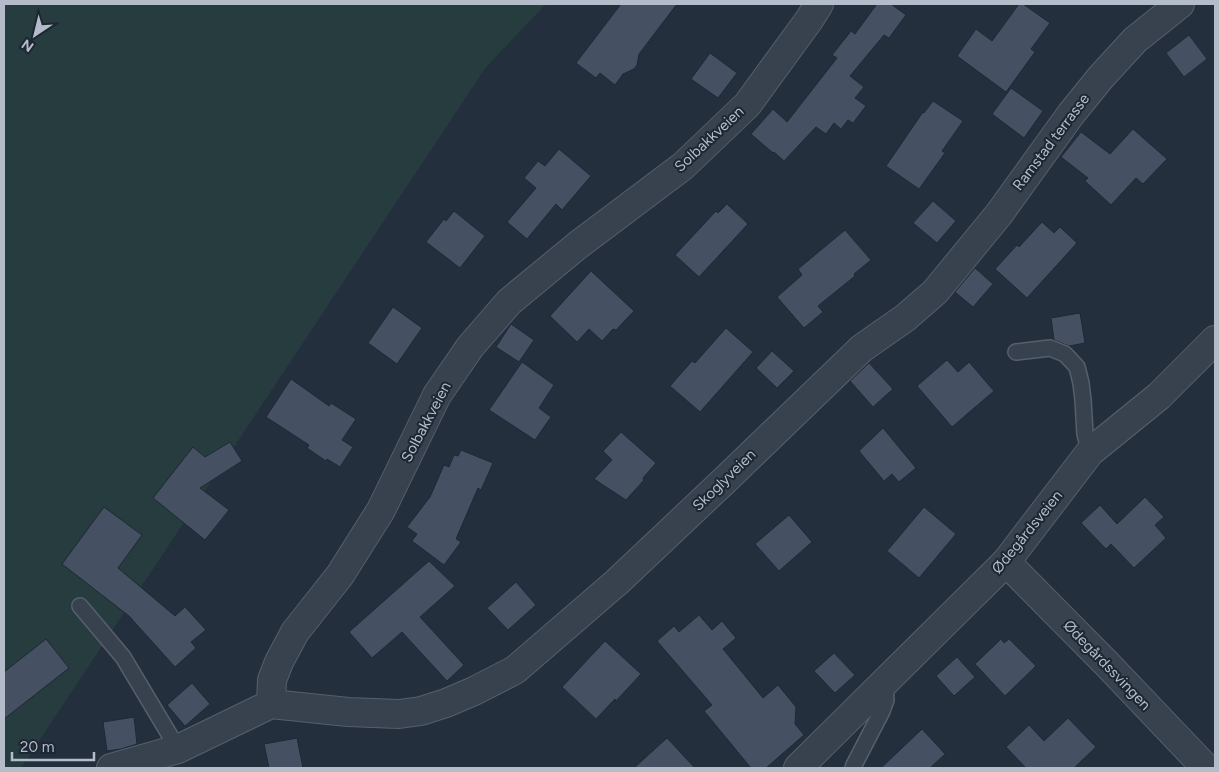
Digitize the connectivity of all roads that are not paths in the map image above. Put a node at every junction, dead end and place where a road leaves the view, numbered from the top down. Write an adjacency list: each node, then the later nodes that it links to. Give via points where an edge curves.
1 (818, 4): 10 (street, Solbakkveien, via 747,105 683,166 509,302 470,347 437,396 381,510 340,575 295,632 272,680)
2 (1180, 4): 3 (street, Ramstad terrasse, via 1135,40 1101,77 999,214)
3 (935, 292): 10 (street, Skoglyveien, via 862,348 617,582 515,670 474,691 421,711 399,714)
4 (1215, 340): 6 (street, Ødegårdsveien, via 1159,396)
5 (1016, 352): 6 (lane, via 1050,348 1065,354 1077,366)
6 (1090, 452): 7 (street, Ødegårdsveien)
7 (1006, 562): 9 (street, Ødegårdsveien); 15 (street, Ødegårdssvingen)
8 (80, 606): 11 (lane, via 123,657)
9 (885, 683): 13 (street, Ødegårdsveien); 14 (lane, via 886,700)
10 (271, 704): 11 (street)
11 (178, 749): 12 (street)
12 (111, 768)
13 (798, 768)
14 (853, 768)
15 (1206, 768)

